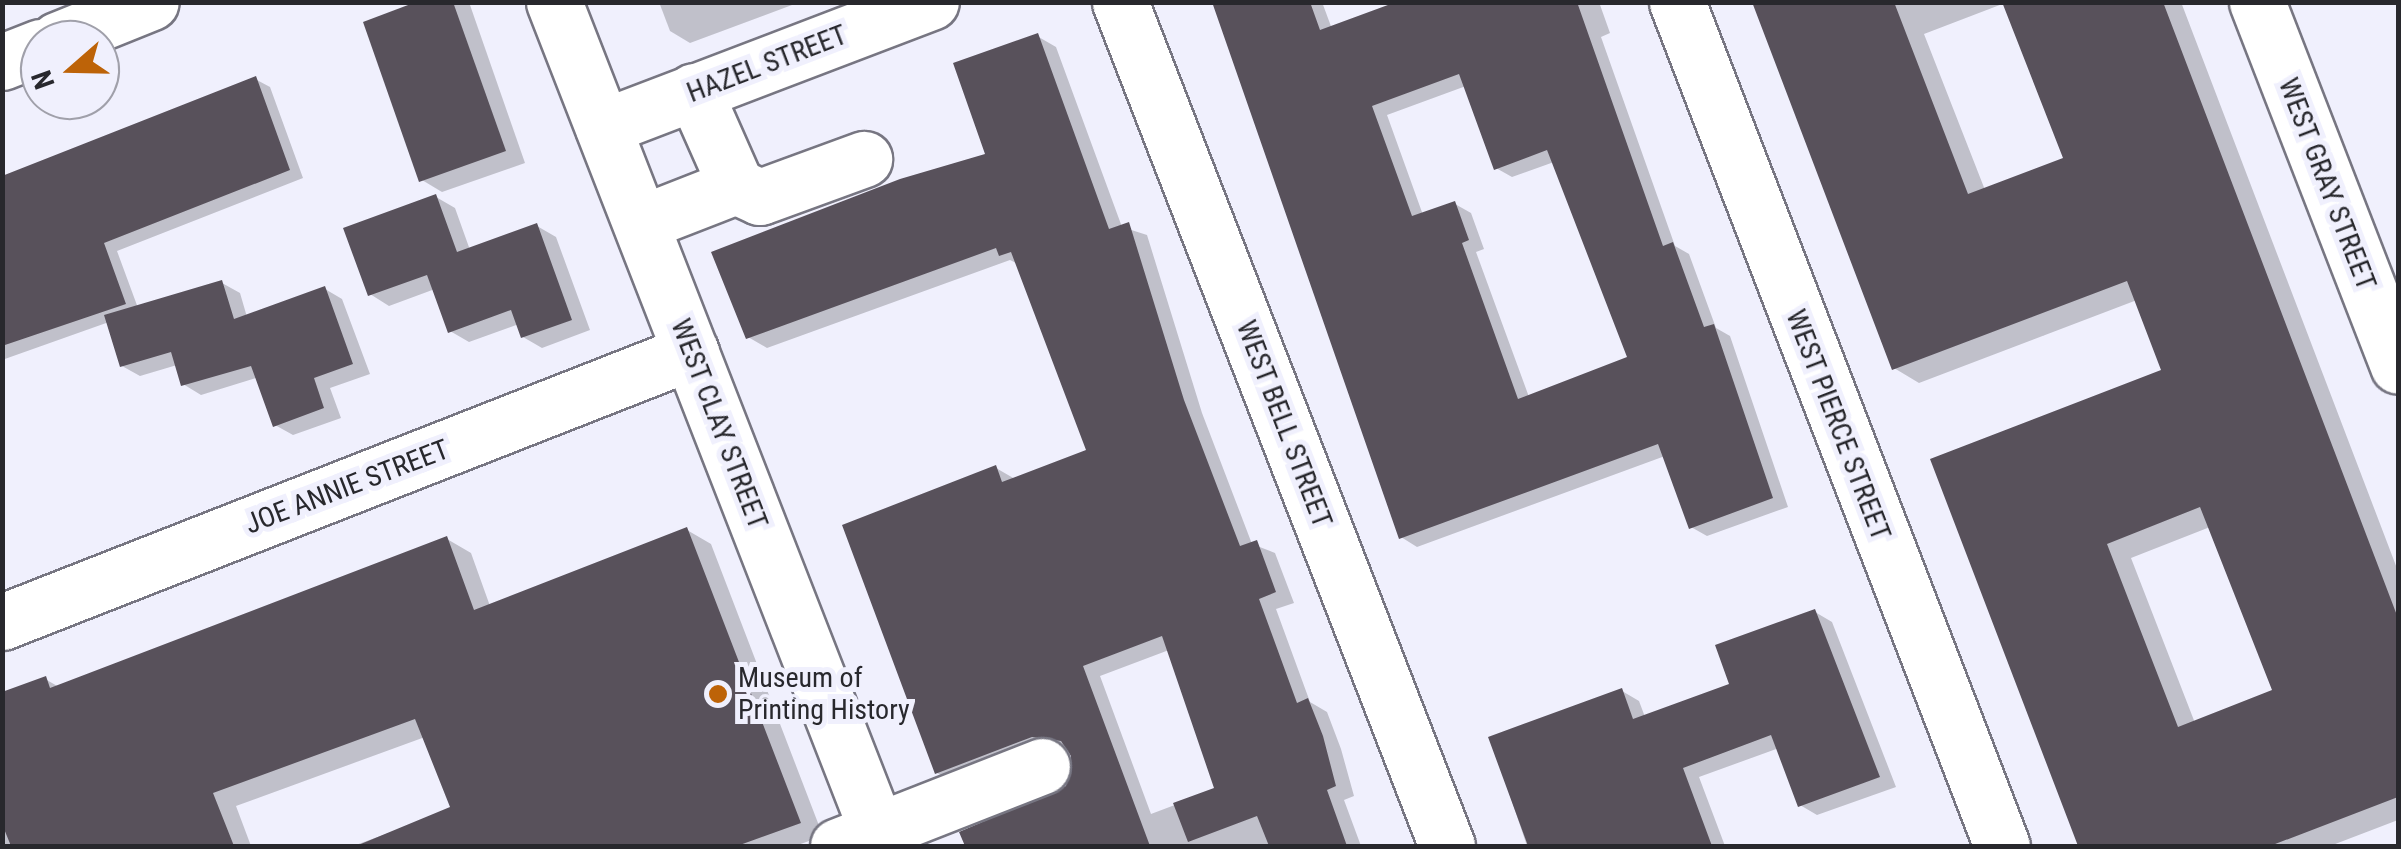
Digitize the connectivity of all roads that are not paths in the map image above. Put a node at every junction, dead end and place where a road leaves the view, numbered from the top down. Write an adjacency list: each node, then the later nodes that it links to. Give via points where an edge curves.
1 (151, 2): 7 (street)
2 (554, 2): 9 (street, WEST CLAY STREET)
3 (931, 2): 8 (street, HAZEL STREET)
4 (1120, 2): 18 (street, WEST BELL STREET)
5 (1677, 2): 19 (street, WEST PIERCE STREET)
6 (2257, 2): 14 (street, WEST GRAY STREET)
7 (106, 20)
8 (694, 92): 9 (street, HAZEL STREET); 11 (street)
9 (603, 126): 12 (street, WEST CLAY STREET)
10 (864, 159): 11 (street, via 760,197)
11 (736, 186): 12 (street)
12 (641, 224): 13 (street, WEST CLAY STREET)
13 (690, 352): 15 (street, JOE ANNIE STREET); 17 (street, WEST CLAY STREET)
14 (2398, 366)
15 (2, 622)
16 (1042, 766): 17 (street)
17 (866, 841)
18 (1447, 846)
19 (2002, 846)

